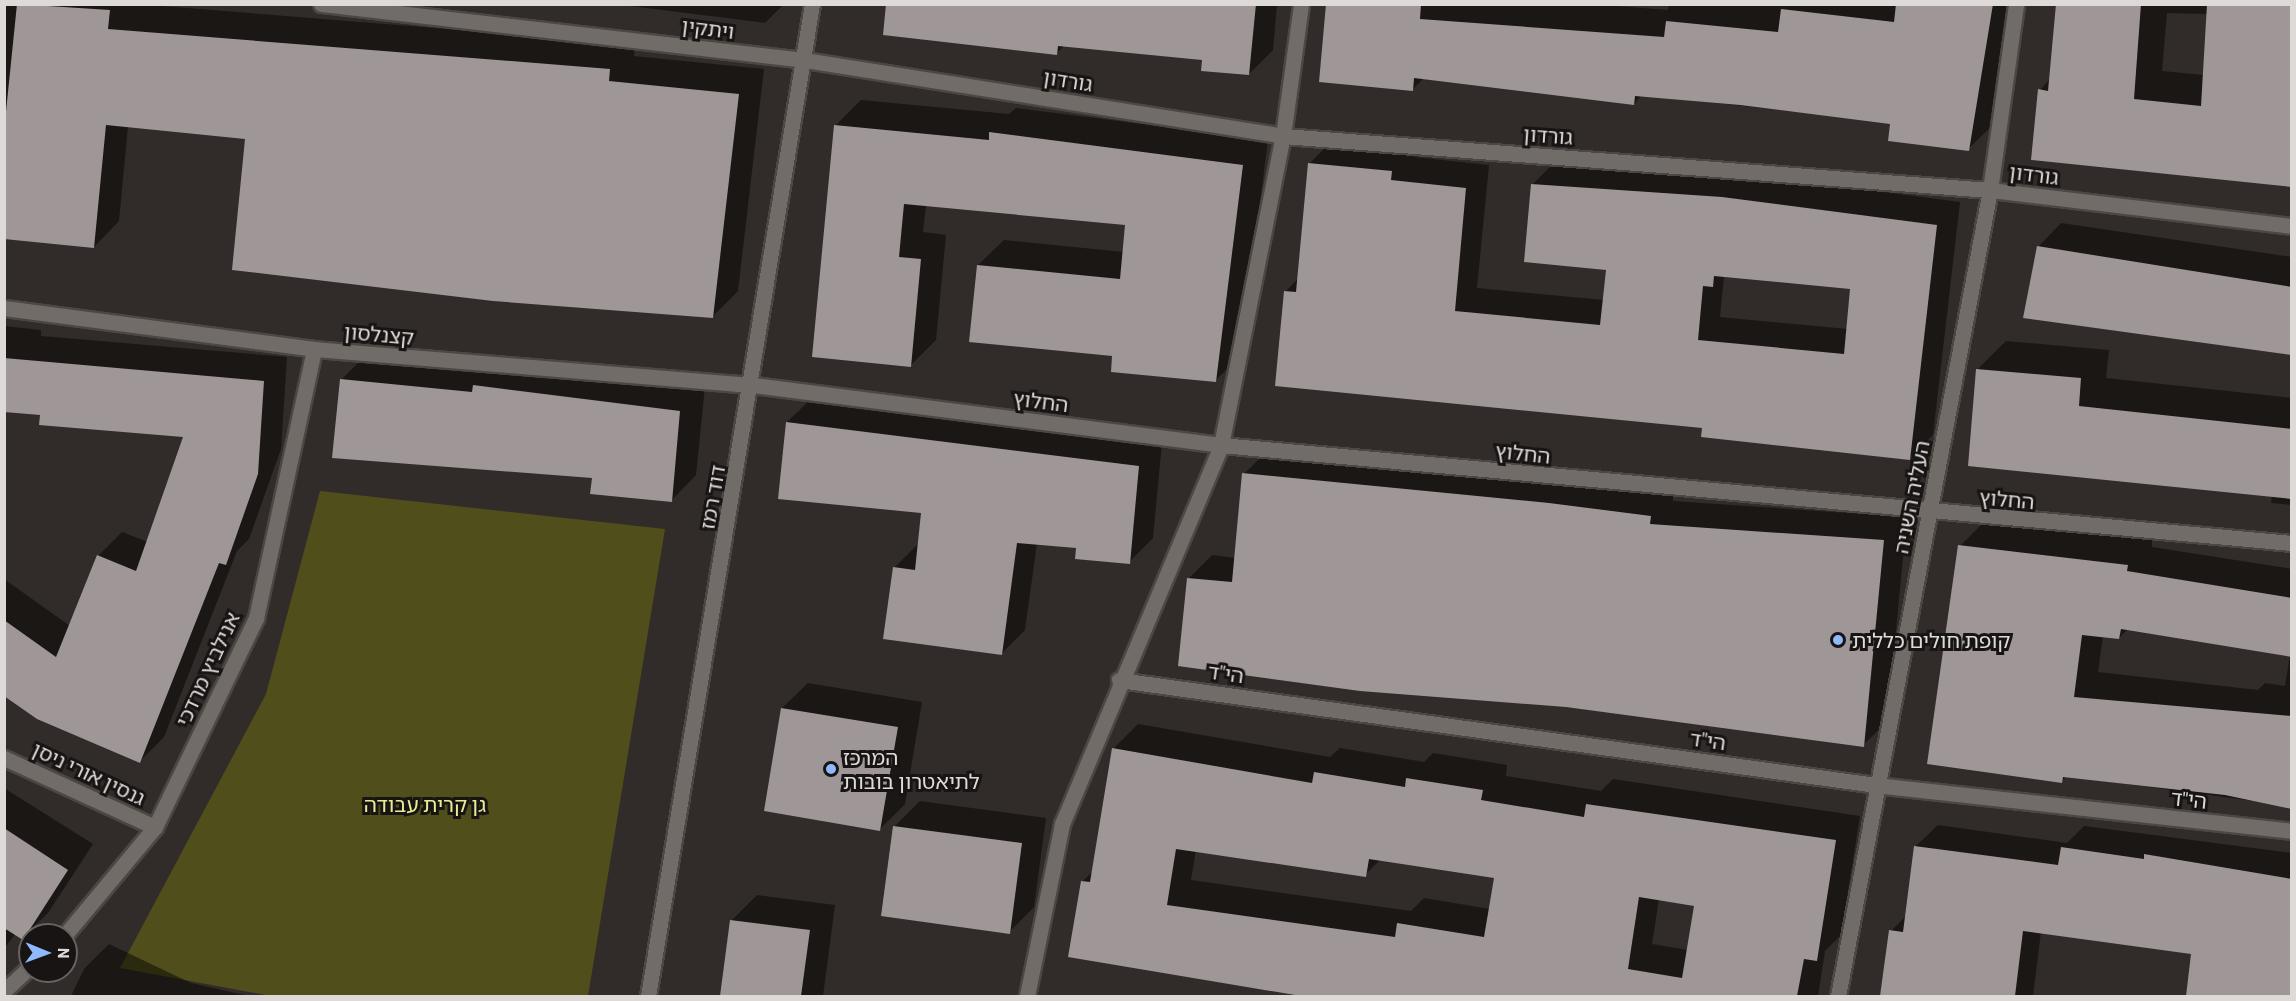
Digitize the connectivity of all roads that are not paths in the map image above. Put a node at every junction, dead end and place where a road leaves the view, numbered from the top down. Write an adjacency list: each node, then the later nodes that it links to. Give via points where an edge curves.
1 (321, 4): 5 (street, ויתקין)
2 (812, 4): 5 (street, דוד רמז)
3 (1302, 4): 6 (street)
4 (2016, 4): 7 (street, העליה השניה)
5 (805, 60): 6 (street, גורדון); 11 (street, דוד רמז)
6 (1283, 136): 7 (street, גורדון); 12 (street)
7 (1990, 190): 8 (street, גורדון); 13 (street, העליה השניה)
8 (2292, 226)
9 (4, 308): 10 (street, קצנלסון)
10 (314, 349): 11 (street, קצנלסון); 18 (street, אנילביץ מרדכי, via 256,618)
11 (753, 385): 12 (street, החלוץ); 23 (street, דוד רמז)
12 (1221, 445): 13 (street, החלוץ); 15 (street)
13 (1930, 514): 14 (street, החלוץ); 17 (street, העליה השניה)
14 (2292, 543)
15 (1119, 680): 17 (street, הי"ד); 24 (street, via 1062,824)
16 (4, 758): 18 (street, גנסין אורי ניסן)
17 (1876, 785): 19 (street, הי"ד); 25 (street, העליה השניה)
18 (155, 827): 20 (street, אנילביץ מרדכי)
19 (2292, 831)
20 (75, 923)
21 (18, 978): 22 (street)
22 (4, 990)
23 (648, 996)
24 (1027, 996)
25 (1838, 996)

